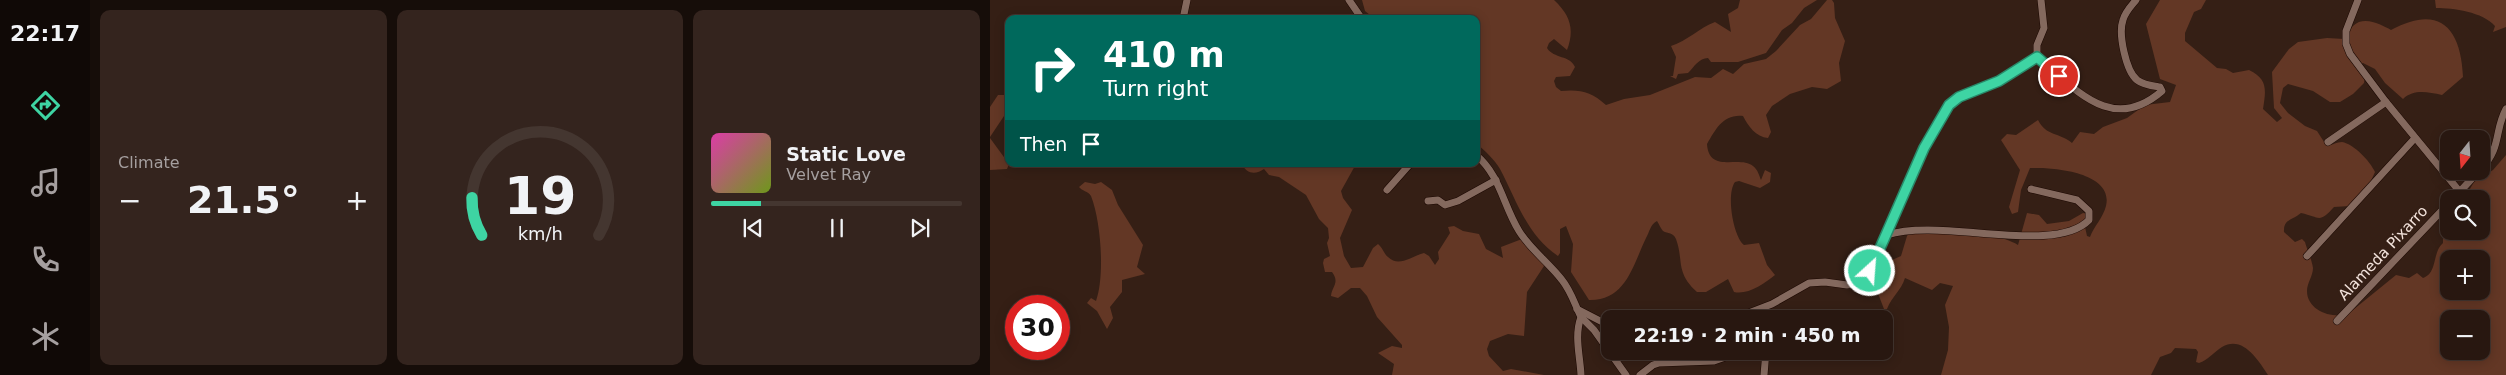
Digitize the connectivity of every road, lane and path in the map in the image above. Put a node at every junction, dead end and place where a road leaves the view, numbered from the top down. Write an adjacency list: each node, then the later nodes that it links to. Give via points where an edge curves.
1 (1187, 0): 6 (street)
2 (1349, 0): 7 (street)
3 (2041, 0): 8 (street, via 2044,28)
4 (2136, 0): 8 (street, via 2122,20 2122,44 2135,78 2160,87 2162,91 2158,94 2126,108 2097,105)
5 (2358, 0): 9 (street, via 2346,31 2346,44)
6 (1184, 15)
7 (1359, 15)
8 (2037, 57): 24 (street, via 1999,81 1959,97 1949,105 1924,148)
9 (2386, 102): 11 (street); 12 (street)
10 (2506, 109): 13 (street, via 2496,148)
11 (2416, 138): 20 (street); 25 (street)
12 (2328, 142)
13 (2490, 156)
14 (1480, 158): 16 (street)
15 (1407, 167): 19 (street)
16 (1496, 180): 22 (street, via 1458,201 1445,204 1438,200); 26 (street, via 1521,233 1562,280)
17 (2471, 180): 21 (street)
18 (2031, 189): 24 (street, via 2077,200 2090,211 2089,220 2072,230 2034,237 1950,229 1902,229)
19 (1387, 190)
20 (2458, 190)
21 (2462, 190)
22 (1428, 201)
23 (2440, 212): 30 (street, Alameda Pixarro)
24 (1886, 235): 27 (street, via 1870,271 1860,283 1847,286 1809,283)
25 (2307, 256)
26 (1577, 309): 28 (street); 29 (street)
27 (1756, 310)
28 (1581, 317): 33 (street, via 1577,343); 34 (street)
29 (1601, 321)
30 (2337, 321)
31 (1718, 360): 35 (street, via 1659,363)
32 (1765, 360): 36 (street)
33 (1581, 375)
34 (1626, 375)
35 (1640, 375)
36 (1764, 375)

